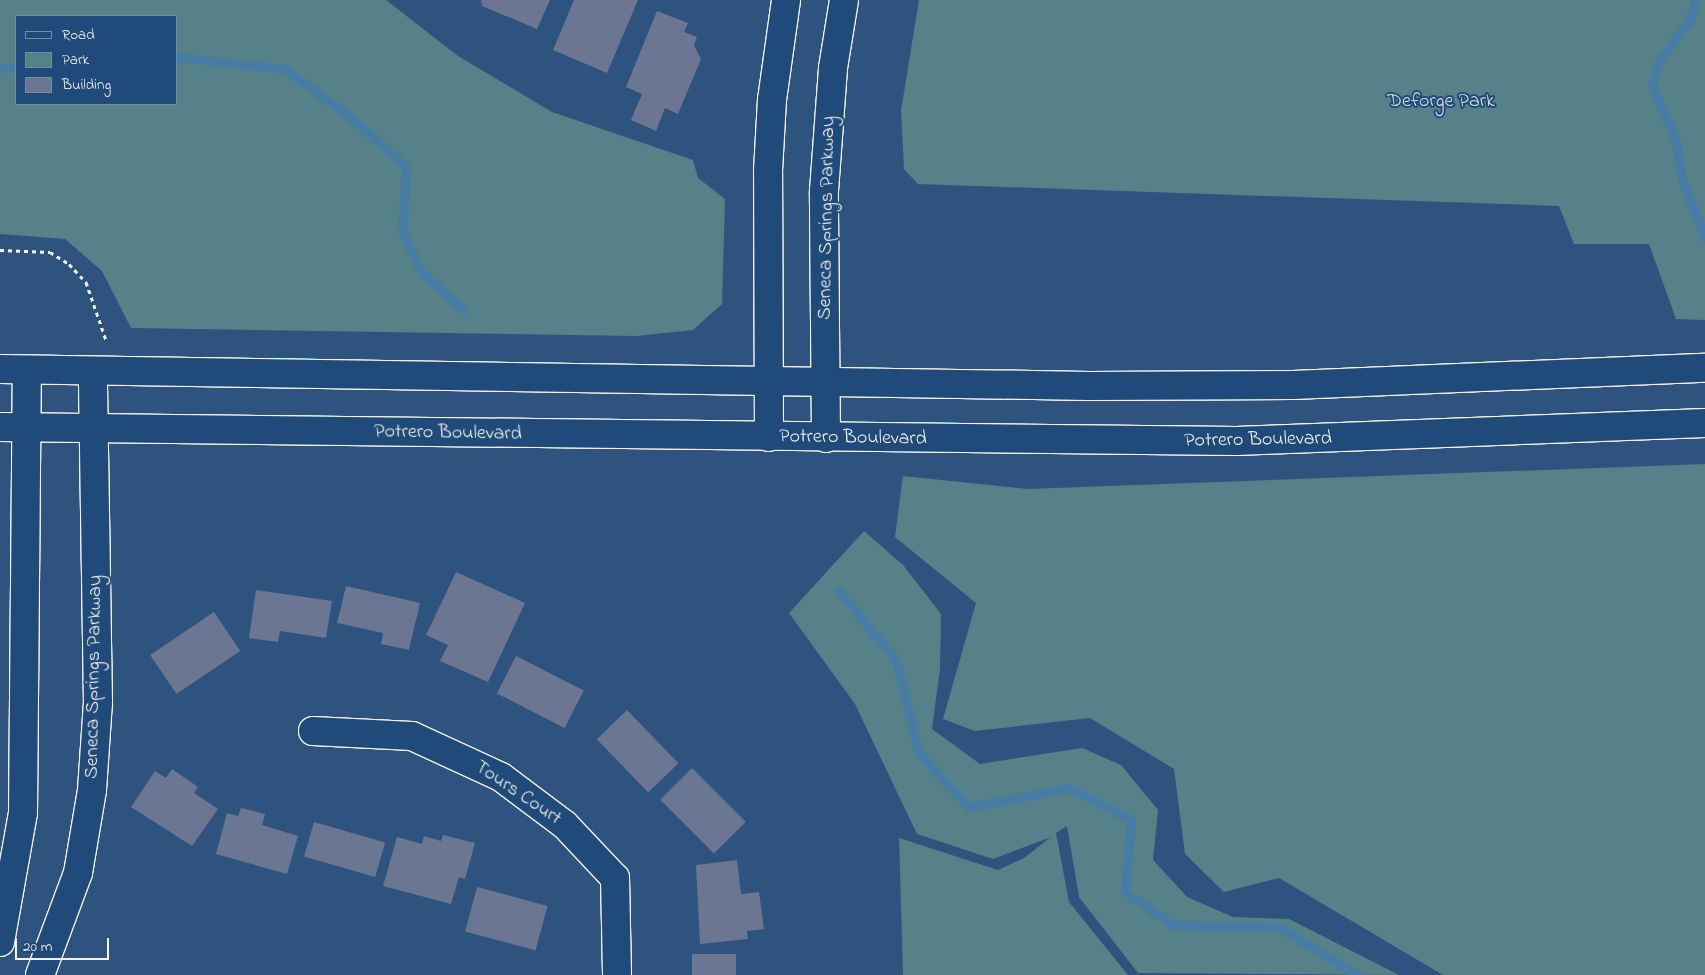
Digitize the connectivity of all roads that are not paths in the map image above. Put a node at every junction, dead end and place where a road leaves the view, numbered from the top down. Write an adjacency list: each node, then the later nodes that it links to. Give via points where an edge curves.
1 (786, 0): 7 (street, via 772,100 768,171)
2 (844, 0): 8 (street, Seneca Springs Parkway, via 833,68 824,191)
3 (1705, 368): 8 (street, via 1293,385)
4 (0, 369): 5 (street)
5 (27, 371): 6 (street); 11 (street)
6 (93, 371): 7 (street); 10 (street, Seneca Springs Parkway)
7 (769, 382): 8 (street); 12 (street)
8 (825, 382): 13 (street, Seneca Springs Parkway)
9 (1695, 423): 13 (street, Potrero Boulevard, via 1236,442)
10 (94, 426): 11 (street, Potrero Boulevard); 12 (street, Potrero Boulevard); 16 (street, Seneca Springs Parkway, via 98,703 92,790 78,873 52,952)
11 (13, 427): 15 (street, via 23,813)
12 (769, 437): 13 (street, Potrero Boulevard)
13 (826, 438)
14 (313, 731): 17 (street, Tours Court, via 412,736 501,777 565,825 615,878)
15 (0, 942)
16 (40, 975)
17 (618, 975)

